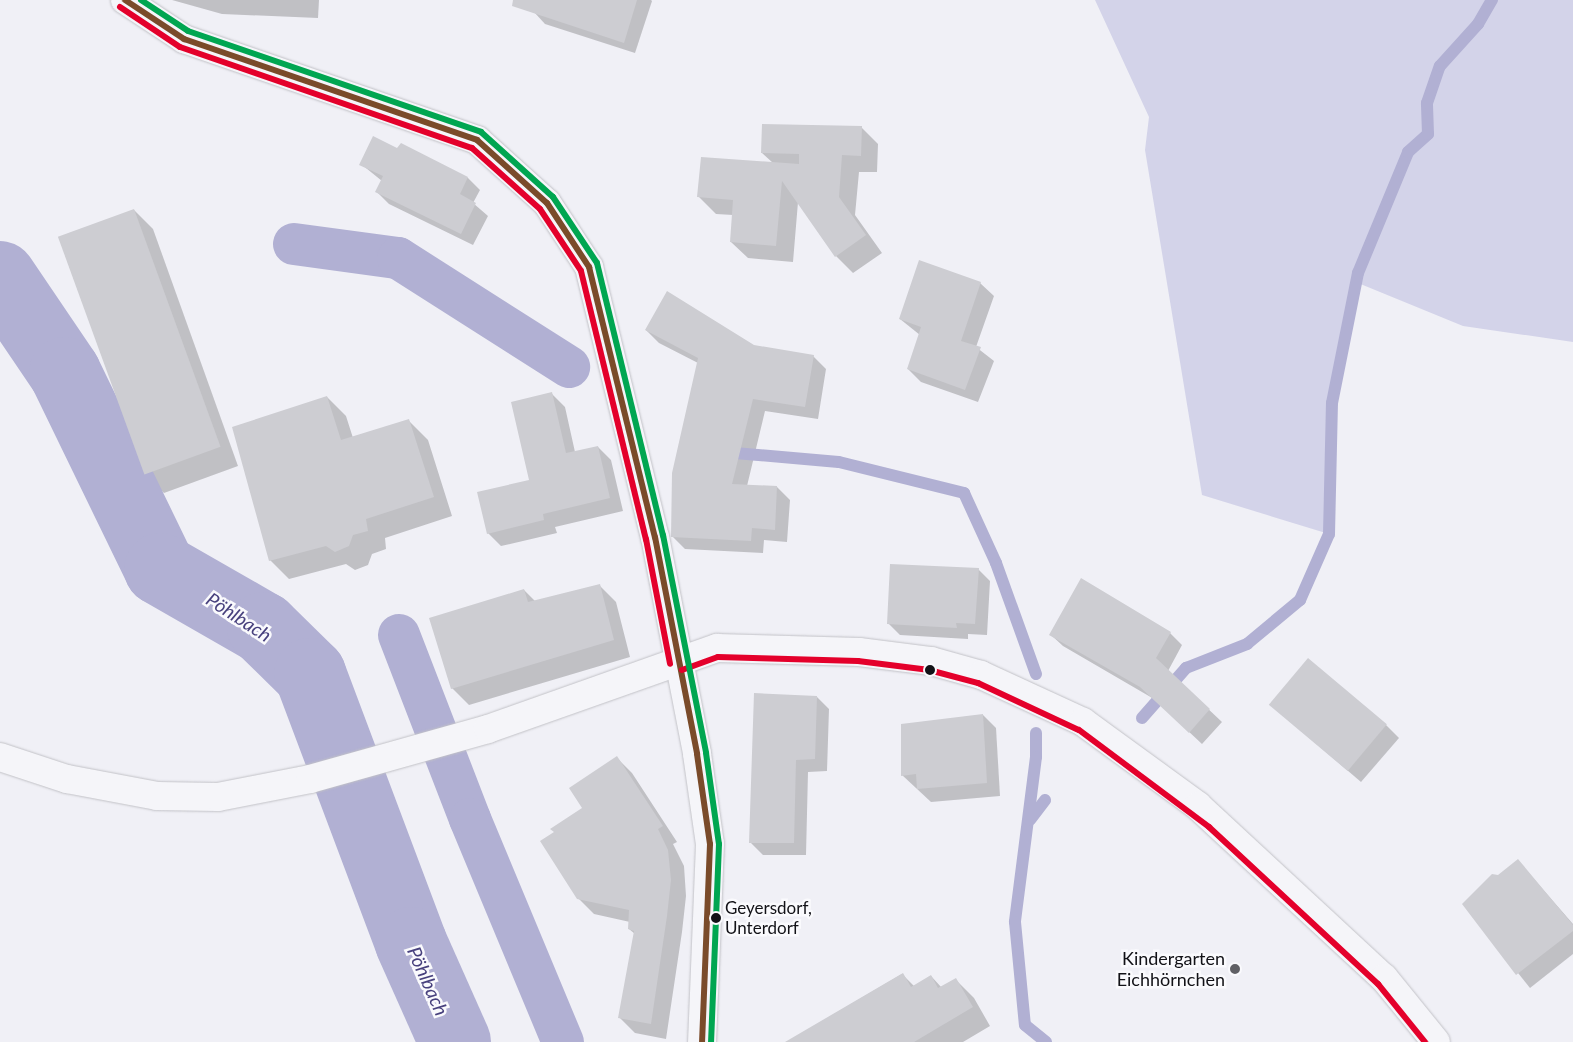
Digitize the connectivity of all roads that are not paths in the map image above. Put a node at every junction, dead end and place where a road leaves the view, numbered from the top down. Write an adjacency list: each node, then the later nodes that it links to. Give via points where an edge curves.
1 (125, 0): 2 (main road, via 184,38 477,140 547,203 589,267 656,538)
2 (679, 662): 3 (main road, via 488,729 310,779 218,797 157,796 67,779); 4 (main road, via 710,844); 5 (main road, via 716,648 859,652 931,661 981,675 1083,722 1215,820 1384,978)
3 (0, 757)
4 (702, 1042)
5 (1436, 1042)

